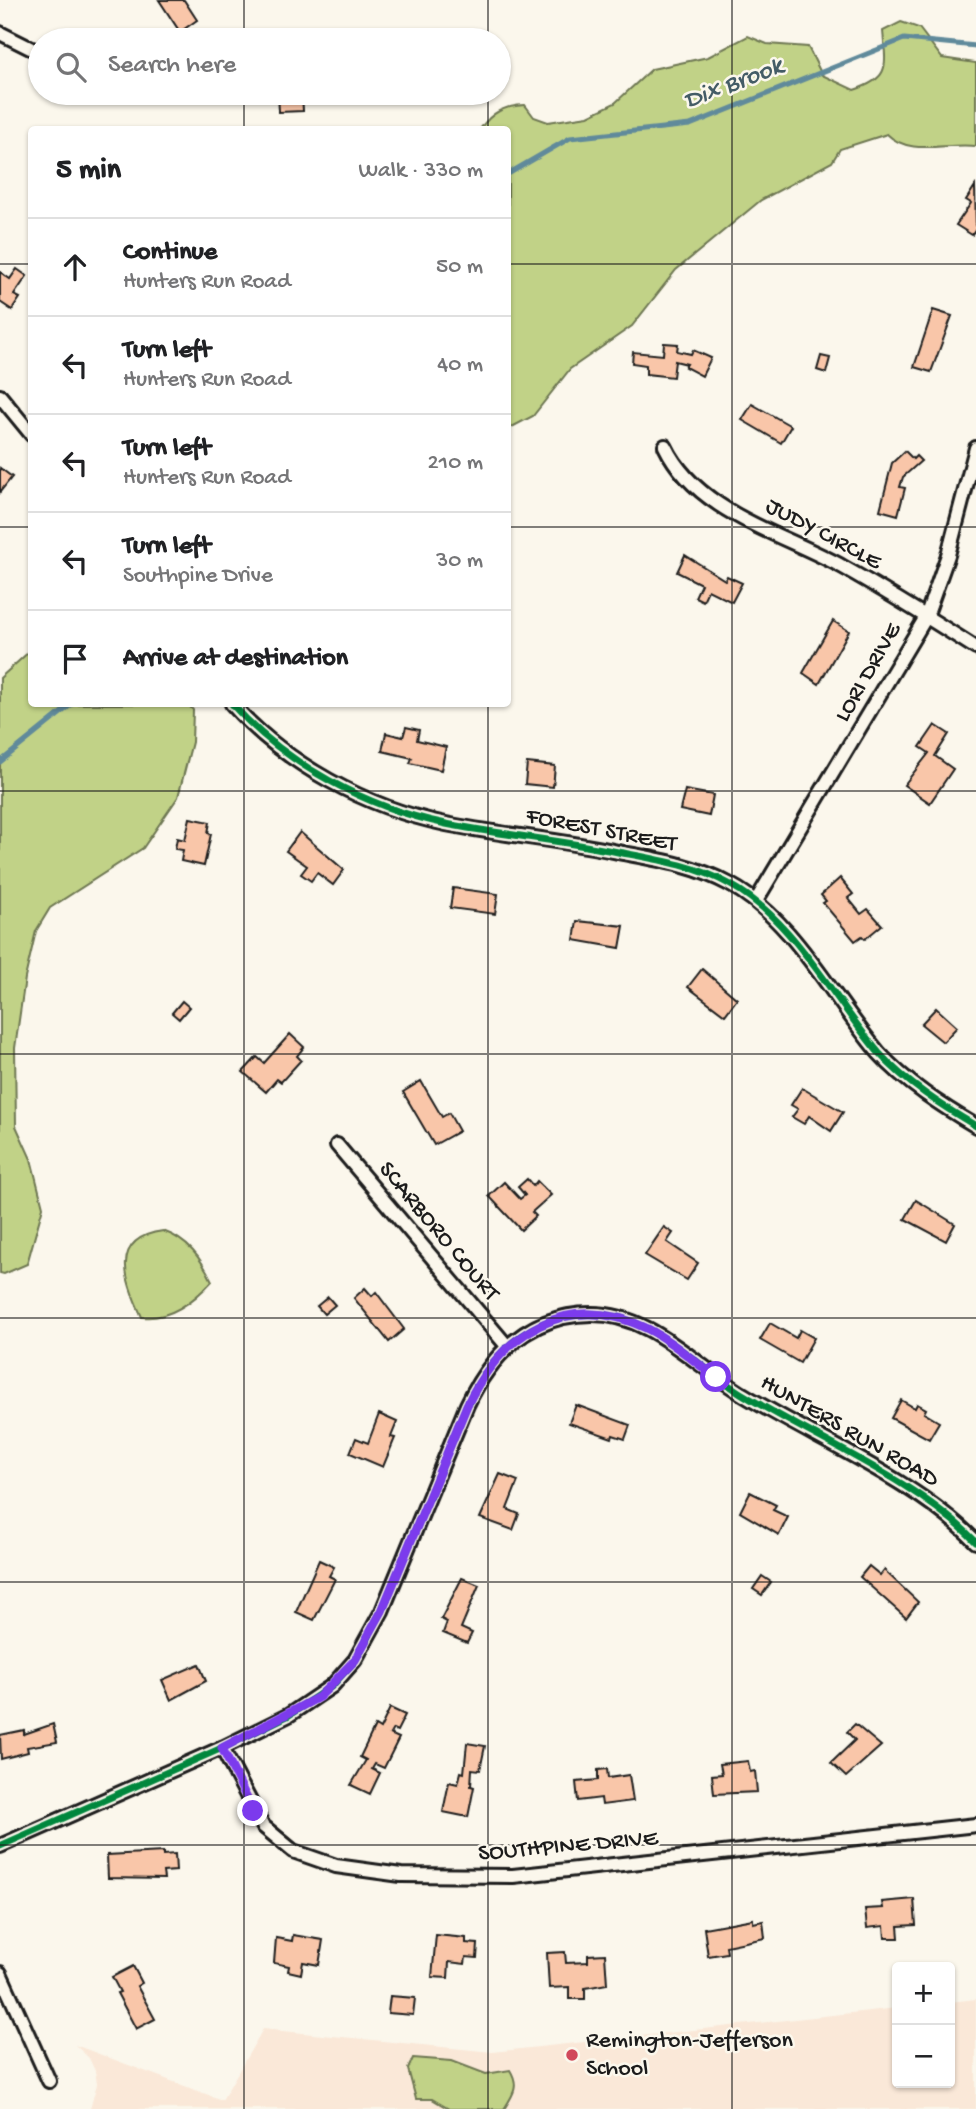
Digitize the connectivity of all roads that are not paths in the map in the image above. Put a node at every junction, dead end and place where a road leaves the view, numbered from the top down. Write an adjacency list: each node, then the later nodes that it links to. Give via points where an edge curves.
1 (0, 33): 2 (street)
2 (28, 47)
3 (0, 396): 4 (street)
4 (28, 430)
5 (665, 446): 7 (street, JUDY CIRCLE, via 679,471 708,498 839,565)
6 (976, 448): 7 (street, LORI DRIVE, via 948,555)
7 (926, 617): 8 (street, JUDY CIRCLE); 10 (street, LORI DRIVE)
8 (976, 648)
9 (235, 707): 10 (street, FOREST STREET, via 304,765 397,811 445,824 665,861 730,884)
10 (756, 901): 11 (street, FOREST STREET, via 782,926 880,1054 925,1093)
11 (976, 1126)
12 (337, 1145): 13 (street, SCARBORO COURT)
13 (507, 1346): 14 (street, HUNTERS RUN ROAD, via 535,1327 564,1317 594,1314 635,1323 743,1395 934,1505); 15 (street, HUNTERS RUN ROAD, via 467,1405 382,1611 355,1660 319,1697)
14 (976, 1542)
15 (222, 1748): 16 (street, SOUTHPINE DRIVE, via 263,1826 293,1851 336,1866 401,1875 513,1875); 17 (street, HUNTERS RUN ROAD)
16 (976, 1825)
17 (0, 1846)
18 (0, 1973): 19 (street)
19 (49, 2081)

